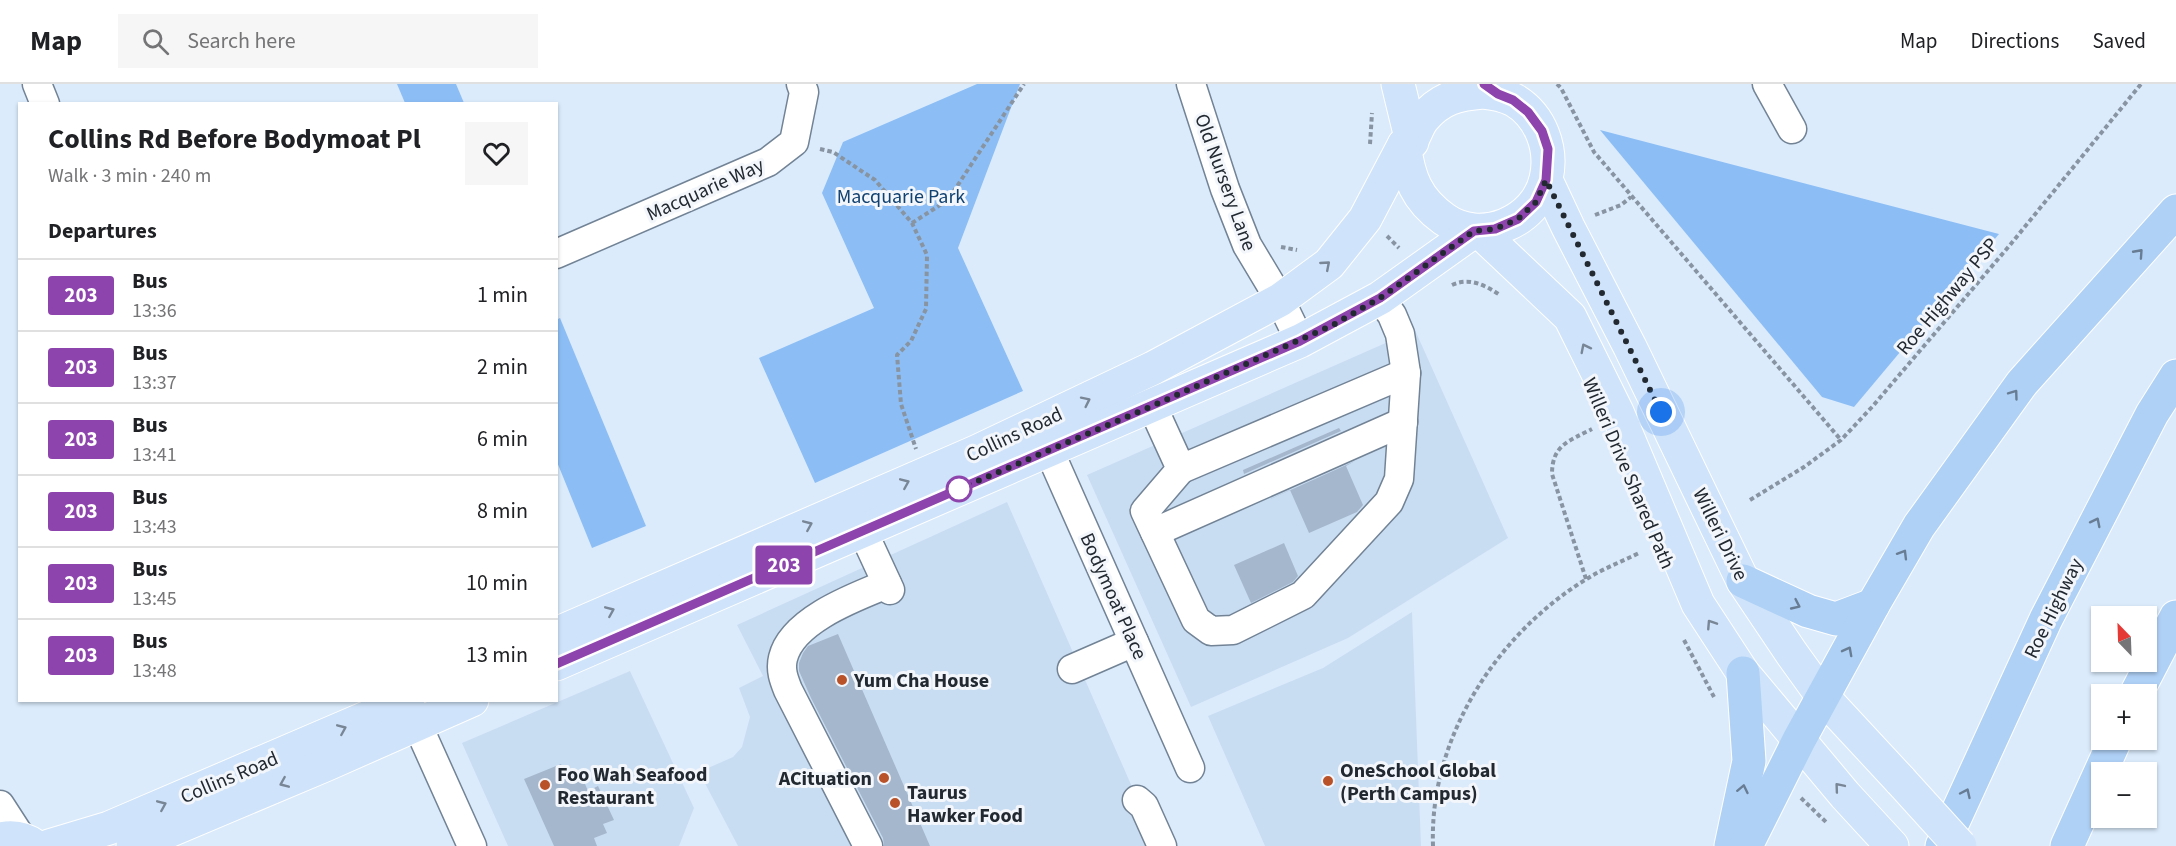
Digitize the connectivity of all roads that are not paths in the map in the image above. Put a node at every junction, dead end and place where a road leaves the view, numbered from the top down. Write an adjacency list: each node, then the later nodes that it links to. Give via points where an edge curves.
1 (37, 84): 7 (street)
2 (801, 84): 13 (street, Macquarie Way, via 804,92 794,142 768,162)
3 (1191, 84): 15 (street, Old Nursery Lane, via 1247,245)
4 (1398, 84): 9 (main road)
5 (1767, 84): 8 (street)
6 (1491, 89): 9 (main road, Willeri Drive, via 1459,94 1440,103); 10 (main road, Willeri Drive, via 1528,112 1542,131 1548,149)
7 (44, 102)
8 (1792, 129)
9 (1408, 144): 12 (main road, via 1411,180 1425,203 1452,224); 15 (main road, Collins Road, one-way to 9, via 1329,264 1365,219)
10 (1546, 180): 12 (main road, Willeri Drive, via 1536,202 1518,219 1495,229); 26 (main road, Willeri Drive)
11 (2176, 211): 27 (highway, one-way to 11, via 1919,526 2022,383)
12 (1477, 231): 14 (main road, Collins Road); 33 (main road, one-way to 12, via 1698,604 1617,412 1569,317)
13 (558, 253)
14 (1380, 298): 16 (main road, Collins Road); 17 (street, via 1400,334)
15 (1280, 300): 16 (street, Old Nursery Lane); 18 (main road, Collins Road)
16 (1300, 341): 20 (main road, Collins Road)
17 (1406, 373): 21 (street); 23 (street)
18 (1139, 375): 20 (street); 22 (main road, Collins Road, one-way to 18)
19 (2176, 376): 51 (highway, Roe Highway, one-way to 19, via 2046,619 2152,414)
20 (1152, 406): 22 (main road, Collins Road); 23 (street)
21 (1403, 422): 25 (street); 25 (street, via 1399,479 1389,502 1303,595 1233,630 1211,631 1196,620)
22 (1043, 436): 24 (main road, Collins Road); 30 (street, Bodymoat Place)
23 (1181, 469): 25 (street, via 1145,511)
24 (857, 519): 29 (main road, Collins Road, one-way to 24); 31 (main road, Collins Road); 47 (street, via 888,587 818,615 791,642 783,657 782,674)
25 (1155, 532)
26 (1743, 581): 27 (highway, one-way to 27, via 1808,611 1836,619); 35 (main road, Willeri Drive)
27 (1873, 605): 35 (highway, one-way to 27)
28 (2176, 617): 34 (highway)
29 (558, 633)
30 (1134, 642): 32 (street); 40 (street, Bodymoat Place)
31 (558, 663)
32 (1072, 669)
33 (1743, 673): 38 (main road); 49 (highway, one-way to 33, via 1749,761)
34 (2141, 684)
35 (1823, 697): 38 (highway); 52 (main road, Willeri Drive, bridge)
36 (458, 702): 37 (main road, Collins Road)
37 (410, 709): 44 (main road, Collins Road, one-way to 37, via 109,828); 45 (main road, Collins Road, one-way to 45); 46 (street)
38 (1799, 740): 43 (main road, one-way to 38); 50 (highway)
39 (2110, 750): 53 (highway)
40 (1190, 768)
41 (1137, 800): 48 (street, via 1144,806)
42 (0, 805): 44 (street)
43 (1885, 838)
44 (26, 842)
45 (133, 846)
46 (472, 846)
47 (868, 846)
48 (1162, 846)
49 (1731, 846)
50 (1746, 846)
51 (1942, 846)
52 (1960, 846)
53 (2067, 846)

